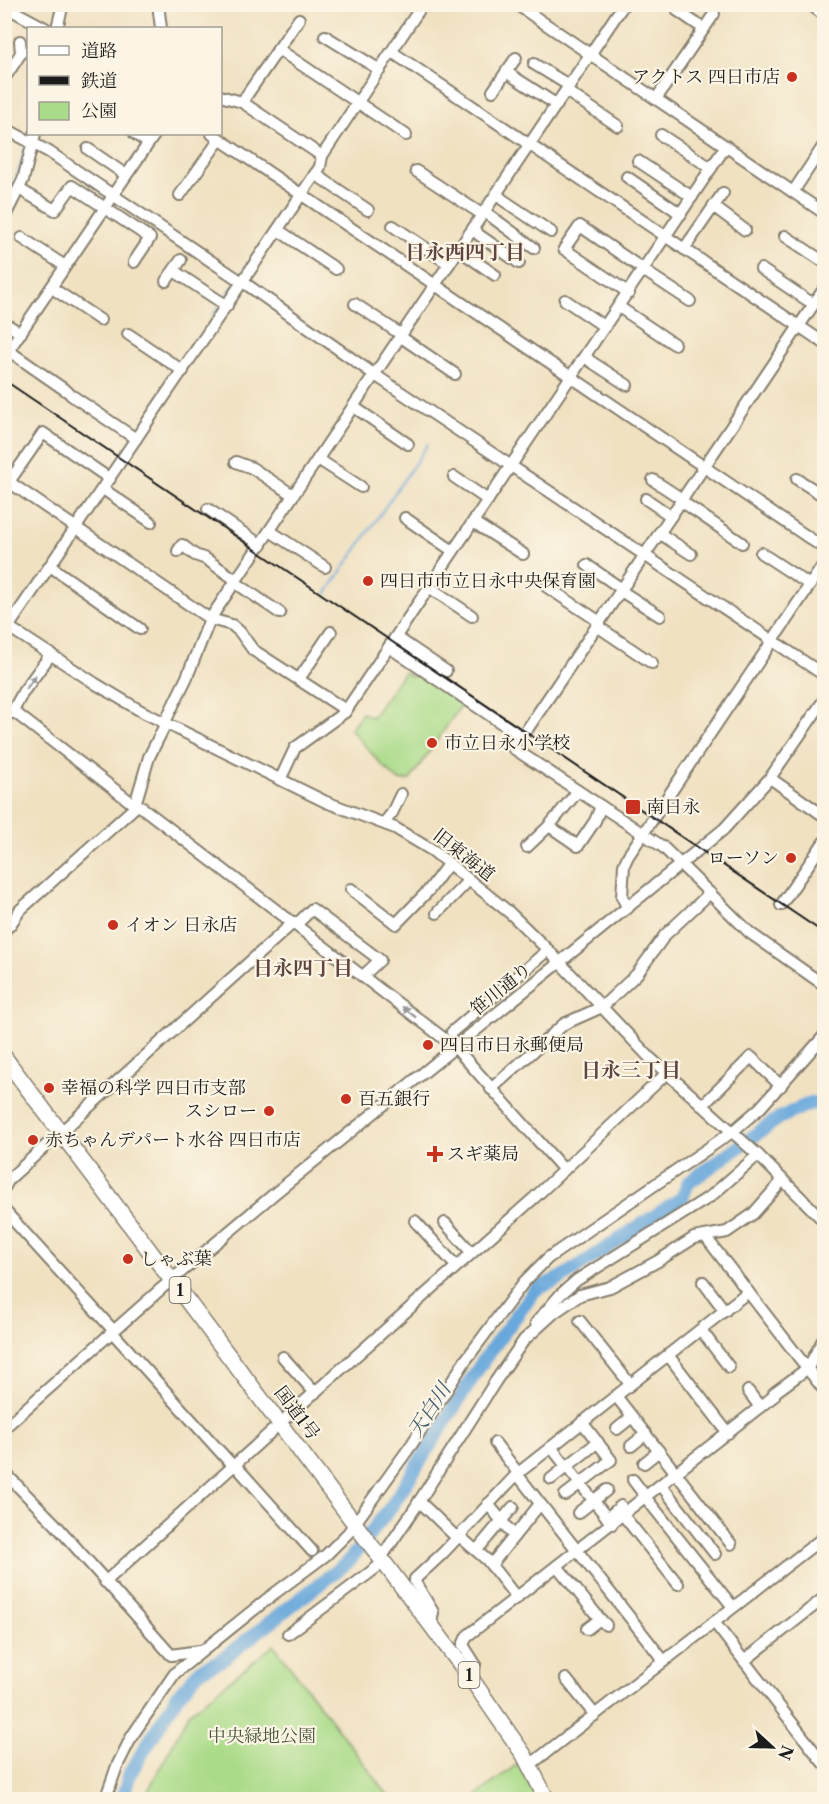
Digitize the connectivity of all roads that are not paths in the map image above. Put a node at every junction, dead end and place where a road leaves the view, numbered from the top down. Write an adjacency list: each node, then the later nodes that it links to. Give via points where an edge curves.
1 (63, 4): 13 (street)
2 (158, 4): 14 (street)
3 (423, 4): 19 (street)
4 (516, 4): 20 (street)
5 (624, 4): 20 (street)
6 (810, 4): 10 (street)
7 (4, 6): 12 (street)
8 (678, 11): 15 (street)
9 (714, 14): 15 (street)
10 (825, 15)
11 (298, 19): 18 (street)
12 (43, 27)
13 (57, 27)
14 (161, 27)
15 (704, 29): 29 (street)
16 (325, 36): 23 (street)
17 (20, 41): 25 (street, via 21,53)
18 (278, 49): 30 (street); 31 (street)
19 (392, 52): 23 (street); 40 (street)
20 (591, 55): 26 (street); 29 (street)
21 (516, 58): 24 (street)
22 (534, 64): 26 (street)
23 (380, 70): 31 (street)
24 (506, 72): 27 (street); 32 (street)
25 (4, 79)
26 (568, 89): 32 (street); 33 (street)
27 (493, 91)
28 (222, 97): 30 (street)
29 (656, 99): 42 (street)
30 (242, 102): 44 (street)
31 (358, 103): 35 (street); 44 (street)
32 (557, 105): 40 (street)
33 (618, 126)
34 (4, 128): 39 (street)
35 (406, 135)
36 (661, 135): 46 (street)
37 (216, 136): 54 (street); 56 (street)
38 (152, 138): 49 (street)
39 (30, 139): 51 (street); 57 (street)
40 (530, 145): 55 (street); 73 (street)
41 (825, 145): 52 (street)
42 (726, 146): 46 (street); 52 (street)
43 (88, 149): 49 (street)
44 (322, 156): 48 (street)
45 (638, 161): 58 (street)
46 (711, 168): 58 (street)
47 (416, 171): 63 (street)
48 (315, 174): 54 (street); 61 (street)
49 (126, 175): 57 (street)
50 (627, 177): 64 (street)
51 (19, 189): 60 (street, via 55,210 72,186); 65 (street)
52 (793, 192): 62 (street)
53 (723, 193): 59 (street)
54 (302, 194): 68 (street); 90 (street)
55 (497, 194): 63 (street); 70 (street)
56 (180, 195)
57 (113, 196): 60 (street); 89 (street)
58 (692, 197): 64 (street)
59 (713, 206): 69 (street); 75 (street)
60 (105, 209): 78 (street, via 150,238); 82 (street)
61 (368, 210)
62 (825, 213)
63 (484, 214): 67 (street); 74 (street)
64 (681, 214): 73 (street)
65 (4, 218)
66 (393, 226): 81 (street)
67 (473, 229): 76 (street); 80 (street)
68 (278, 230): 83 (street); 89 (street)
69 (745, 230)
70 (551, 232)
71 (785, 236): 79 (street)
72 (22, 237): 82 (street)
73 (666, 237): 75 (street); 85 (street)
74 (534, 248)
75 (684, 249): 102 (street)
76 (459, 250): 81 (street); 87 (street)
77 (181, 260): 86 (street)
78 (135, 262)
79 (825, 262)
80 (519, 263)
81 (449, 264): 90 (street)
82 (65, 266): 91 (street)
83 (336, 269)
84 (761, 269): 96 (street)
85 (644, 270): 93 (street); 93 (street, via 580,226 564,249); 95 (street)
86 (174, 271): 88 (street); 98 (street)
87 (495, 275)
88 (166, 281)
89 (243, 282): 98 (street); 113 (street)
90 (435, 285): 106 (street); 114 (street)
91 (52, 288): 100 (street); 104 (street)
92 (824, 290): 96 (street)
93 (628, 293): 99 (street)
94 (565, 300): 103 (street)
95 (690, 301)
96 (815, 303): 102 (street)
97 (355, 304): 106 (street)
98 (226, 306): 111 (street)
99 (619, 307): 103 (street); 108 (street)
100 (100, 320)
101 (4, 323): 104 (street)
102 (799, 326): 107 (street); 122 (street)
103 (605, 327): 110 (street)
104 (21, 333): 109 (street)
105 (128, 334): 111 (street)
106 (401, 336): 112 (street); 113 (street)
107 (825, 343)
108 (674, 344)
109 (7, 354): 117 (street)
110 (586, 356): 114 (street); 115 (street)
111 (183, 370): 117 (street)
112 (455, 374)
113 (375, 375): 116 (street); 121 (street)
114 (571, 377): 121 (street); 122 (street)
115 (627, 385)
116 (354, 407): 118 (street); 119 (street)
117 (136, 439): 124 (street)
118 (408, 444)
119 (318, 459): 128 (street); 131 (street)
120 (236, 462): 131 (street)
121 (512, 465): 133 (street); 150 (street)
122 (704, 466): 134 (street); 145 (street)
123 (454, 477): 133 (street)
124 (110, 478): 127 (street, via 43,433); 129 (street)
125 (797, 479): 130 (street)
126 (653, 480): 134 (street)
127 (7, 483): 140 (street)
128 (361, 488)
129 (103, 489): 138 (street); 140 (street)
130 (825, 494)
131 (293, 495): 141 (street)
132 (646, 499): 136 (street)
133 (488, 500): 139 (street)
134 (682, 500): 136 (street); 143 (street)
135 (208, 509): 144 (street)
136 (671, 516): 142 (street)
137 (405, 519): 147 (street)
138 (151, 522)
139 (473, 522): 147 (street); 149 (street)
140 (77, 528): 154 (street); 164 (street)
141 (270, 531): 144 (street); 155 (street)
142 (659, 533): 150 (street); 151 (street)
143 (742, 543)
144 (261, 545): 156 (street)
145 (825, 548)
146 (177, 551): 156 (street, via 182,546)
147 (453, 551): 159 (street)
148 (761, 553): 157 (street)
149 (523, 554)
150 (644, 554): 160 (street); 170 (street)
151 (691, 554)
152 (825, 564): 157 (street)
153 (586, 565): 160 (street)
154 (50, 566): 166 (street); 167 (street)
155 (325, 567)
156 (236, 581): 161 (street); 164 (street)
157 (810, 585): 170 (street)
158 (547, 586): 165 (street)
159 (429, 587): 162 (street); 169 (street)
160 (621, 590): 163 (street); 165 (street)
161 (280, 613)
162 (472, 616)
163 (660, 616)
164 (210, 620): 176 (street, via 232,625 253,650); 180 (street)
165 (598, 624): 173 (street); 181 (street)
166 (7, 625): 172 (street, 旧東海道)
167 (140, 629)
168 (331, 632): 176 (street)
169 (396, 637): 171 (street); 174 (street)
170 (773, 641): 175 (street); 191 (street)
171 (389, 647): 178 (street); 181 (street)
172 (51, 654): 179 (street, one-way to 172); 180 (street, 旧東海道)
173 (652, 663)
174 (446, 671)
175 (825, 675)
176 (299, 680): 178 (street)
177 (825, 700): 182 (street, 笹川通り)
178 (345, 712): 183 (street, via 295,748)
179 (9, 714): 186 (street)
180 (166, 723): 183 (street, 旧東海道); 186 (street, via 149,757)
181 (520, 736): 184 (street, via 513,748)
182 (770, 778): 188 (street); 195 (street, 笹川通り, via 724,829)
183 (279, 780): 189 (street, 旧東海道)
184 (578, 791): 187 (street); 190 (street)
185 (401, 794): 189 (street)
186 (135, 804): 202 (street); 203 (street, via 120,822 20,910)
187 (601, 806): 190 (street, via 578,846); 191 (street)
188 (825, 816)
189 (384, 823): 194 (street, 旧東海道, via 413,837)
190 (549, 826): 193 (street)
191 (642, 834): 195 (street); 200 (street, via 624,865 622,897)
192 (825, 842): 199 (street)
193 (527, 847)
194 (449, 863): 196 (street, 旧東海道); 197 (street, via 396,924)
195 (682, 865): 198 (street); 200 (street, 笹川通り)
196 (470, 880): 201 (street); 204 (street, 旧東海道)
197 (351, 889)
198 (710, 892): 207 (street, via 750,933); 209 (street, via 665,934 637,974)
199 (781, 905)
200 (628, 908): 205 (street, 笹川通り)
201 (437, 913)
202 (295, 924): 206 (street); 206 (street, via 312,909 380,960); 221 (street)
203 (4, 930)
204 (548, 950): 205 (street, 旧東海道); 208 (street)
205 (560, 962): 209 (street, 旧東海道); 211 (street, 笹川通り)
206 (363, 976): 215 (street, one-way to 206)
207 (825, 985)
208 (488, 1002): 210 (street); 211 (street)
209 (602, 1007): 217 (street, 旧東海道); 219 (street, via 564,1024)
210 (478, 1011): 212 (street); 213 (street)
211 (499, 1012): 212 (street, 笹川通り)
212 (490, 1019): 215 (street, 笹川通り)
213 (452, 1032)
214 (825, 1036): 218 (street)
215 (455, 1047): 219 (street); 234 (street, 笹川通り)
216 (4, 1057): 221 (highway, 国道1号 / 1)
217 (666, 1074): 220 (street, 旧東海道); 224 (street)
218 (781, 1086): 220 (street, via 751,1058); 222 (street)
219 (491, 1089): 224 (street)
220 (702, 1106): 222 (street, 旧東海道)
221 (60, 1131): 226 (street); 234 (highway, 国道1号 / 1)
222 (734, 1134): 223 (street, 旧東海道); 289 (street, via 548,1258 524,1282 465,1361)
223 (757, 1154): 225 (street, 旧東海道); 242 (street, via 711,1196 577,1280 544,1312)
224 (564, 1170): 232 (street)
225 (783, 1180): 229 (street, 旧東海道); 231 (street, via 753,1214 722,1234)
226 (4, 1188)
227 (4, 1210): 240 (street)
228 (415, 1221): 233 (street)
229 (825, 1221)
230 (445, 1223): 232 (street)
231 (707, 1236): 236 (street); 242 (street, via 694,1238 610,1287 580,1294)
232 (471, 1252): 233 (street)
233 (456, 1266): 250 (street)
234 (173, 1280): 240 (street, 笹川通り); 289 (highway, 国道1号 / 1)
235 (703, 1282): 237 (street)
236 (748, 1292): 237 (street); 246 (street)
237 (725, 1311): 239 (street)
238 (580, 1321): 247 (street)
239 (700, 1330): 243 (street); 245 (street)
240 (113, 1331): 257 (street, 笹川通り); 268 (street)
241 (825, 1338): 246 (street)
242 (524, 1340): 280 (street)
243 (668, 1355): 247 (street); 260 (street)
244 (283, 1357): 250 (street)
245 (729, 1367)
246 (808, 1368): 248 (street); 252 (street)
247 (630, 1384): 251 (street)
248 (825, 1390)
249 (748, 1391): 252 (street)
250 (315, 1393): 254 (street)
251 (618, 1398): 253 (street); 255 (street); 256 (street)
252 (760, 1407): 260 (street)
253 (605, 1412)
254 (287, 1417)
255 (632, 1417): 258 (street); 261 (street)
256 (582, 1422): 262 (street); 265 (street)
257 (4, 1428)
258 (617, 1429)
259 (272, 1431): 268 (street)
260 (728, 1433): 270 (street)
261 (646, 1434): 264 (street); 266 (street)
262 (598, 1442): 269 (street); 276 (street, via 611,1460)
263 (495, 1443): 272 (street)
264 (631, 1446)
265 (551, 1447): 269 (street); 272 (street)
266 (659, 1451): 267 (street); 270 (street)
267 (644, 1463)
268 (234, 1466): 295 (street); 303 (street)
269 (567, 1467): 273 (street); 276 (street)
270 (674, 1471): 275 (street); 294 (street)
271 (4, 1472): 303 (street)
272 (518, 1473): 282 (street); 283 (street)
273 (551, 1479)
274 (633, 1480): 279 (street)
275 (659, 1482): 279 (street); 293 (street)
276 (580, 1484): 278 (street); 281 (street)
277 (607, 1490): 281 (street)
278 (565, 1495)
279 (646, 1497): 285 (street); 298 (street)
280 (419, 1501): 290 (street); 300 (street)
281 (593, 1501): 286 (street); 288 (street)
282 (488, 1503): 287 (street); 290 (street)
283 (540, 1504): 291 (street); 297 (street)
284 (513, 1507): 287 (street)
285 (622, 1511): 288 (street); 304 (street)
286 (578, 1513)
287 (502, 1520): 291 (street); 296 (street)
288 (609, 1521): 297 (street)
289 (356, 1523): 300 (highway, 国道1号 / 1); 312 (street, via 326,1555)
290 (457, 1536): 296 (street); 309 (street, via 415,1579 433,1612)
291 (514, 1536): 301 (street)
292 (825, 1537): 307 (street)
293 (704, 1539): 298 (street); 299 (street)
294 (731, 1544)
295 (312, 1551)
296 (477, 1551): 301 (street)
297 (577, 1551): 302 (street); 313 (street)
298 (688, 1551): 307 (street)
299 (715, 1554)
300 (382, 1560): 309 (highway, 国道1号 / 1); 311 (street)
301 (491, 1565): 305 (street)
302 (557, 1566): 305 (street); 310 (street, via 603,1622)
303 (105, 1581): 312 (street, via 171,1655)
304 (678, 1584)
305 (517, 1598): 315 (street, via 464,1640 475,1664)
306 (825, 1598): 314 (street)
307 (733, 1607): 308 (street)
308 (714, 1622): 313 (street); 314 (street)
309 (432, 1625): 315 (highway, 国道1号 / 1)
310 (587, 1629)
311 (288, 1634)
312 (202, 1650): 320 (street, via 175,1674 137,1727)
313 (664, 1661): 317 (street)
314 (744, 1661): 318 (street)
315 (470, 1677): 319 (highway, 国道1号 / 1)
316 (566, 1679): 317 (street)
317 (595, 1715): 319 (street)
318 (825, 1764)
319 (530, 1765): 321 (highway, 国道1号 / 1)
320 (105, 1800)
321 (548, 1800)

